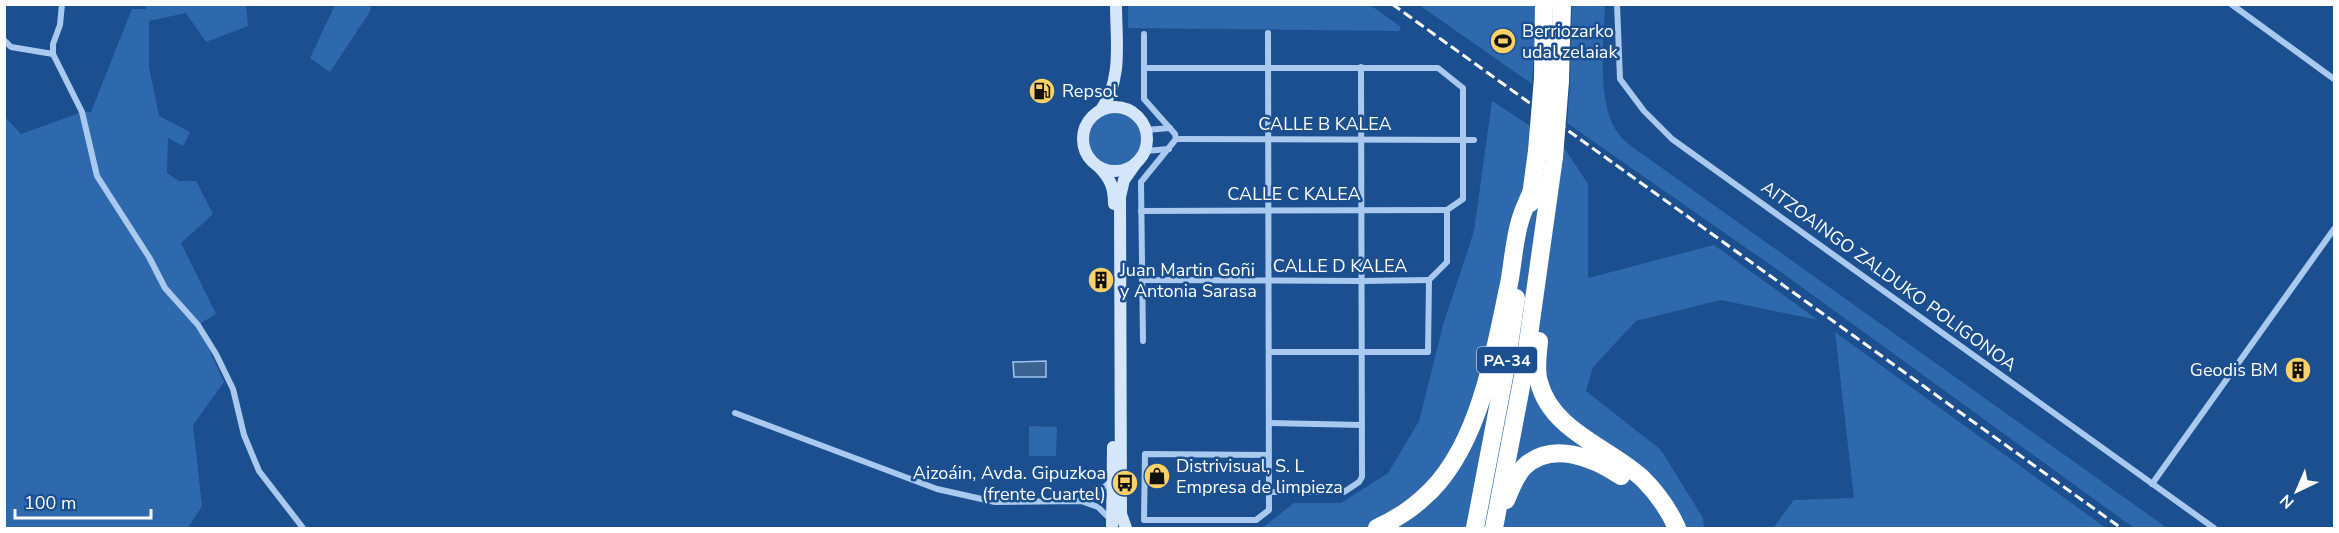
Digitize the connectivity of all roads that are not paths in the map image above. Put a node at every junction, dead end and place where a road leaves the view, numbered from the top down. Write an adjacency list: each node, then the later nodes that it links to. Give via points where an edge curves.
1 (62, 4): 10 (street)
2 (1116, 4): 14 (main road)
3 (1544, 4): 15 (highway, PA-34)
4 (1562, 4): 15 (highway, PA-34)
5 (1617, 4): 50 (street, AITZOAINGO ZALDUKO POLIGONOA, via 1620,79 1672,139)
6 (2232, 4): 16 (street)
7 (1268, 33): 12 (street)
8 (1144, 34): 11 (street)
9 (4, 40): 10 (street, via 11,47)
10 (53, 54): 54 (street, via 82,112 102,184 165,288 198,325 216,354 233,389 244,435 260,471)
11 (1144, 68): 12 (street); 19 (street, via 1144,99)
12 (1268, 68): 13 (street); 22 (street)
13 (1361, 68): 23 (street); 24 (street, via 1438,68 1463,88)
14 (1116, 79): 17 (main road); 18 (main road)
15 (1551, 79): 28 (highway, PA-34, bridge)
16 (2334, 79)
17 (1101, 110): 18 (main road); 30 (main road, via 1086,123 1082,143 1091,162)
18 (1129, 110): 20 (main road)
19 (1170, 128): 20 (street); 21 (street)
20 (1146, 130): 27 (main road)
21 (1176, 139): 22 (street, CALLE B KALEA); 26 (street)
22 (1268, 139): 23 (street, CALLE B KALEA); 33 (street)
23 (1361, 140): 24 (street, CALLE B KALEA); 32 (street)
24 (1464, 140): 25 (street, CALLE B KALEA); 34 (street, via 1462,199)
25 (1474, 140)
26 (1169, 149): 27 (street); 35 (street, via 1141,182)
27 (1145, 151): 29 (main road)
28 (1546, 154): 31 (highway, PA-34); 36 (highway, PA-34)
29 (1136, 164): 30 (main road, via 1119,171); 55 (main road, via 1124,180 1119,197 1121,514)
30 (1100, 168): 49 (main road, via 1114,189)
31 (1532, 190): 56 (highway, via 1520,221 1486,380 1467,435 1441,479 1424,497); 57 (highway, PA-34, via 1506,366)
32 (1362, 209): 33 (street, CALLE C KALEA); 34 (street, CALLE C KALEA); 41 (street)
33 (1268, 210): 35 (street, CALLE C KALEA); 40 (street)
34 (1447, 210): 39 (street, via 1447,261)
35 (1142, 211): 38 (street)
36 (1546, 219): 58 (highway, PA-34, via 1524,371); 60 (highway, via 1548,254 1538,349 1539,383 1546,400 1578,434 1641,478 1661,499)
37 (2334, 229): 50 (street)
38 (1142, 280): 40 (street, CALLE D KALEA); 42 (street)
39 (1429, 280): 41 (street, CALLE D KALEA); 44 (street, via 1428,352)
40 (1269, 281): 41 (street, CALLE D KALEA); 43 (street)
41 (1362, 281): 44 (street)
42 (1143, 340)
43 (1269, 352): 44 (street); 46 (street)
44 (1362, 352): 47 (street)
45 (735, 413): 52 (street, via 937,489 995,502)
46 (1269, 423): 47 (street); 48 (street)
47 (1362, 425): 51 (street, via 1359,482 1344,492)
48 (1269, 455): 51 (street); 51 (street, via 1145,454 1144,520 1256,520 1269,510)
49 (1113, 479): 52 (street); 53 (main road)
50 (2152, 484): 61 (street, AITZOAINGO ZALDUKO POLIGONOA)
51 (1269, 492)
52 (1081, 501): 53 (street, via 1098,507)
53 (1112, 525)
54 (303, 528)
55 (1126, 528)
56 (1377, 528)
57 (1475, 528)
58 (1494, 528): 59 (highway, via 1524,467 1554,454 1574,454 1596,461 1629,480 1648,497)
59 (1666, 528)
60 (1677, 528)
61 (2214, 528)

